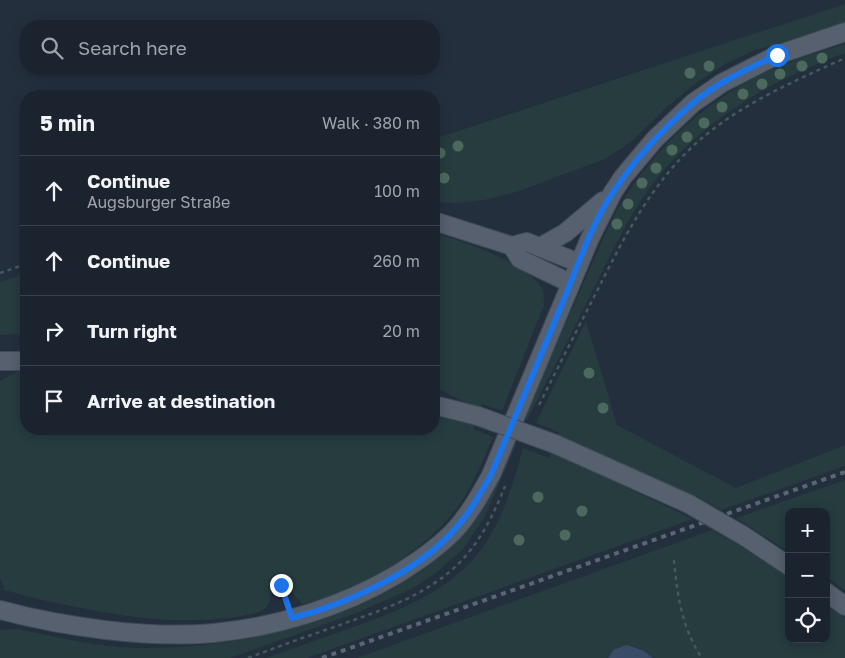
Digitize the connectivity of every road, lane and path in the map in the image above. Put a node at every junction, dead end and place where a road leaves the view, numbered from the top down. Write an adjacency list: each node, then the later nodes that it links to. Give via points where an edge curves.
1 (845, 32): 3 (main road, via 777,55 722,83 693,103 656,139)
2 (845, 58): 16 (path, via 755,100 732,115 689,151 661,181 619,247)
3 (613, 192): 6 (main road, via 565,233); 7 (main road)
4 (440, 223): 5 (main road)
5 (512, 246): 6 (main road, via 527,242); 10 (main road, via 520,259)
6 (540, 247): 7 (main road)
7 (579, 263): 10 (main road)
8 (20, 266): 9 (path)
9 (0, 273)
10 (570, 283): 24 (main road, via 491,475 473,508 454,531 420,560 380,584 346,601)
11 (0, 361): 12 (main road)
12 (20, 361)
13 (20, 363): 14 (main road)
14 (0, 370)
15 (440, 406): 19 (main road, bridge, via 478,416 554,444 688,504)
16 (537, 410)
17 (506, 483): 25 (path, via 496,508 468,553 429,587 395,605)
18 (674, 560): 26 (path, via 683,619)
19 (785, 563)
20 (281, 585): 24 (path)
21 (830, 595): 22 (main road)
22 (845, 606)
23 (0, 610): 24 (main road, via 118,631 172,634 243,629)
24 (292, 618)
25 (248, 658)
26 (702, 658)

